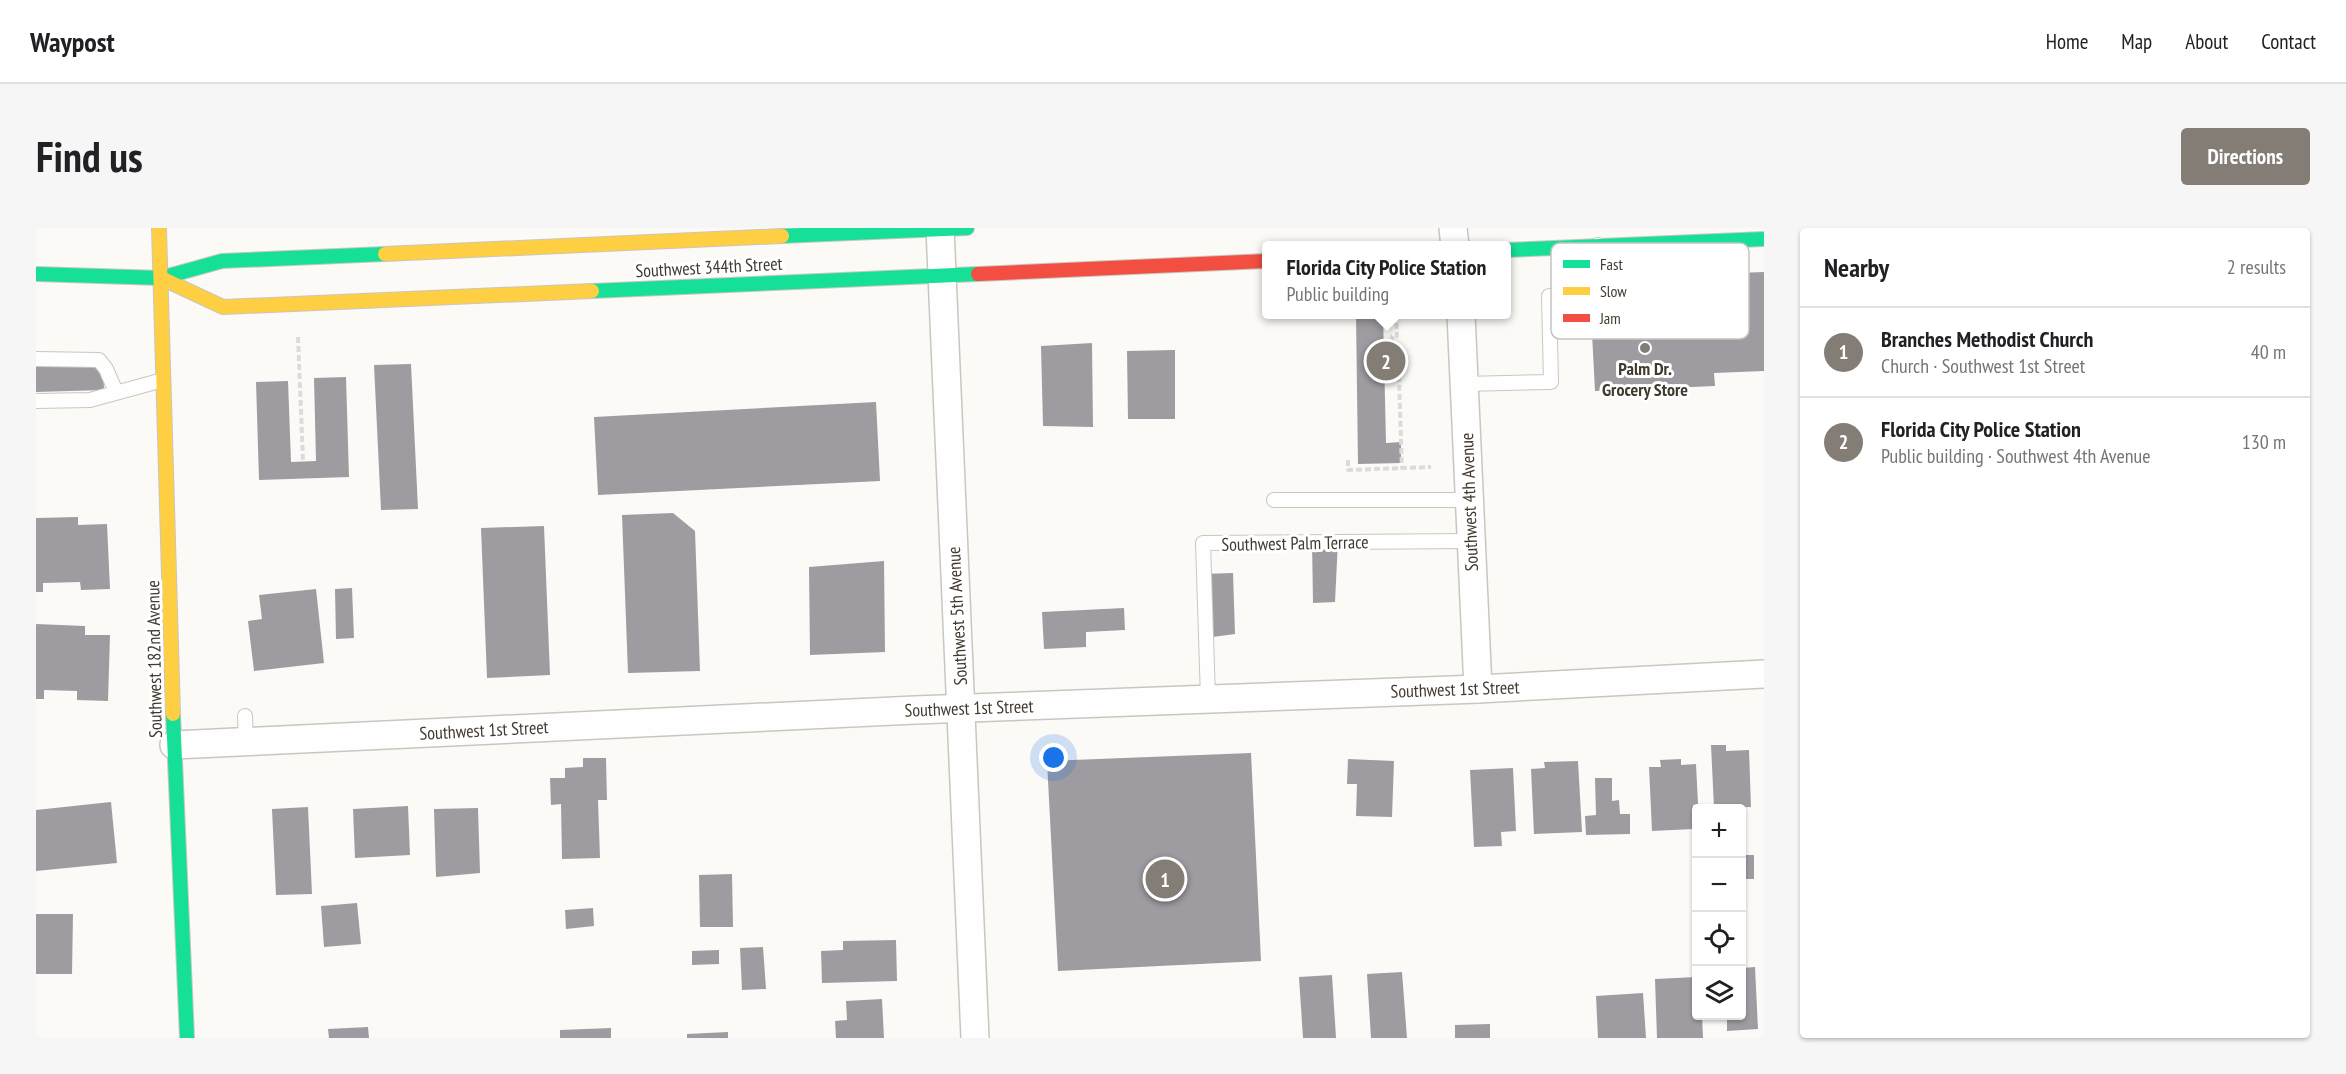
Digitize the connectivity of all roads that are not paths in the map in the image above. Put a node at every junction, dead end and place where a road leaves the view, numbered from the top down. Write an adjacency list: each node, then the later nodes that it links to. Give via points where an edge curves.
1 (159, 228): 12 (main road, Southwest 182nd Avenue)
2 (967, 228): 3 (main road, Southwest 344th Street)
3 (940, 229): 11 (street, Southwest 5th Avenue); 12 (main road, Southwest 344th Street, via 545,242 222,261)
4 (1764, 239): 5 (main road)
5 (1692, 242): 6 (main road)
6 (1661, 243)
7 (1551, 248): 8 (main road)
8 (1511, 250)
9 (1262, 261): 11 (main road, Southwest 344th Street)
10 (36, 274): 12 (main road, Southwest 344th Street)
11 (942, 274): 12 (main road, Southwest 344th Street, via 223,307); 26 (street, Southwest 5th Avenue)
12 (161, 278): 16 (main road, Southwest 182nd Avenue)
13 (1551, 296): 17 (lane, via 1551,382)
14 (1461, 319): 17 (street, Southwest 4th Avenue)
15 (36, 359): 18 (lane, via 99,360)
16 (165, 380): 18 (lane); 27 (main road, Southwest 182nd Avenue)
17 (1464, 384): 21 (street, Southwest 4th Avenue)
18 (116, 392): 19 (lane, via 90,400 73,395)
19 (36, 401)
20 (1274, 500): 21 (lane)
21 (1468, 500): 22 (street, Southwest 4th Avenue)
22 (1470, 541): 24 (street, Southwest 4th Avenue); 25 (lane, Southwest Palm Terrace, via 1203,543)
23 (1764, 674): 24 (street, Southwest 1st Street)
24 (1478, 689): 25 (street, Southwest 1st Street)
25 (1208, 699): 26 (street, Southwest 1st Street)
26 (962, 708): 27 (street, Southwest 1st Street, via 245,729); 29 (street, Southwest 5th Avenue)
27 (174, 745): 28 (main road, Southwest 182nd Avenue)
28 (187, 1038)
29 (975, 1038)

